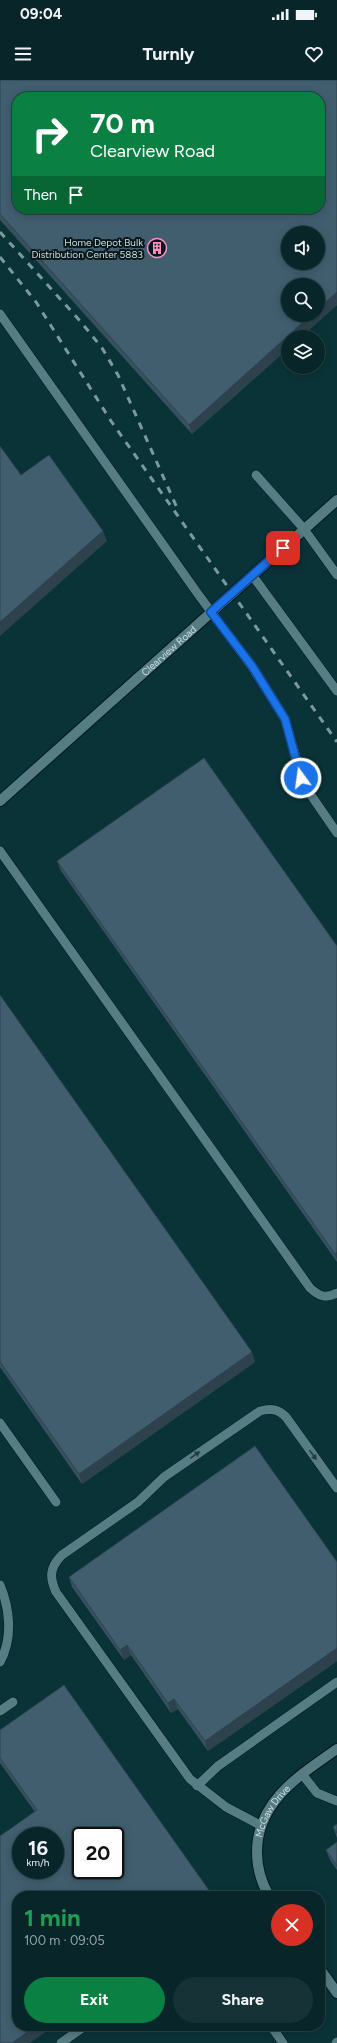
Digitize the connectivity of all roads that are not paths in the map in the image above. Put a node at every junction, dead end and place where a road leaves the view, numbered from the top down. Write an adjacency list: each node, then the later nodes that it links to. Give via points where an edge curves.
1 (0, 314): 7 (lane)
2 (256, 475): 4 (lane)
3 (337, 500): 4 (street, Clearview Road)
4 (304, 529): 5 (street, Clearview Road); 6 (lane)
5 (252, 575): 7 (street, Clearview Road); 8 (lane)
6 (337, 575)
7 (211, 612): 9 (street, Clearview Road); 10 (lane, via 252,666 285,719 304,786)
8 (337, 691)
9 (0, 801)
10 (337, 833)
11 (0, 851): 12 (lane, via 310,1288 320,1296 326,1297)
12 (337, 1293)
13 (0, 1423): 15 (lane)
14 (337, 1488): 23 (lane, one-way to 14, via 168,1750 56,1592 50,1572 62,1555 138,1502 164,1477 256,1412 272,1409 286,1417)
15 (56, 1502)
16 (0, 1585): 17 (lane, via 8,1610 9,1624 6,1648)
17 (0, 1662)
18 (337, 1682): 23 (lane, via 218,1766)
19 (13, 1702): 20 (lane)
20 (0, 1711)
21 (337, 1749): 22 (street, McGaw Drive)
22 (302, 1774): 24 (lane, via 317,1793); 25 (street, McGaw Drive, via 276,1798)
23 (198, 1786): 25 (lane, via 226,1807)
24 (337, 1801)
25 (260, 1825): 26 (street, McGaw Drive, via 257,1856 260,1878)
26 (266, 1891)
27 (325, 1976): 28 (street)
28 (337, 1993)
29 (79, 2031): 31 (lane)
30 (275, 2031): 32 (lane)
31 (61, 2043)
32 (283, 2043)

